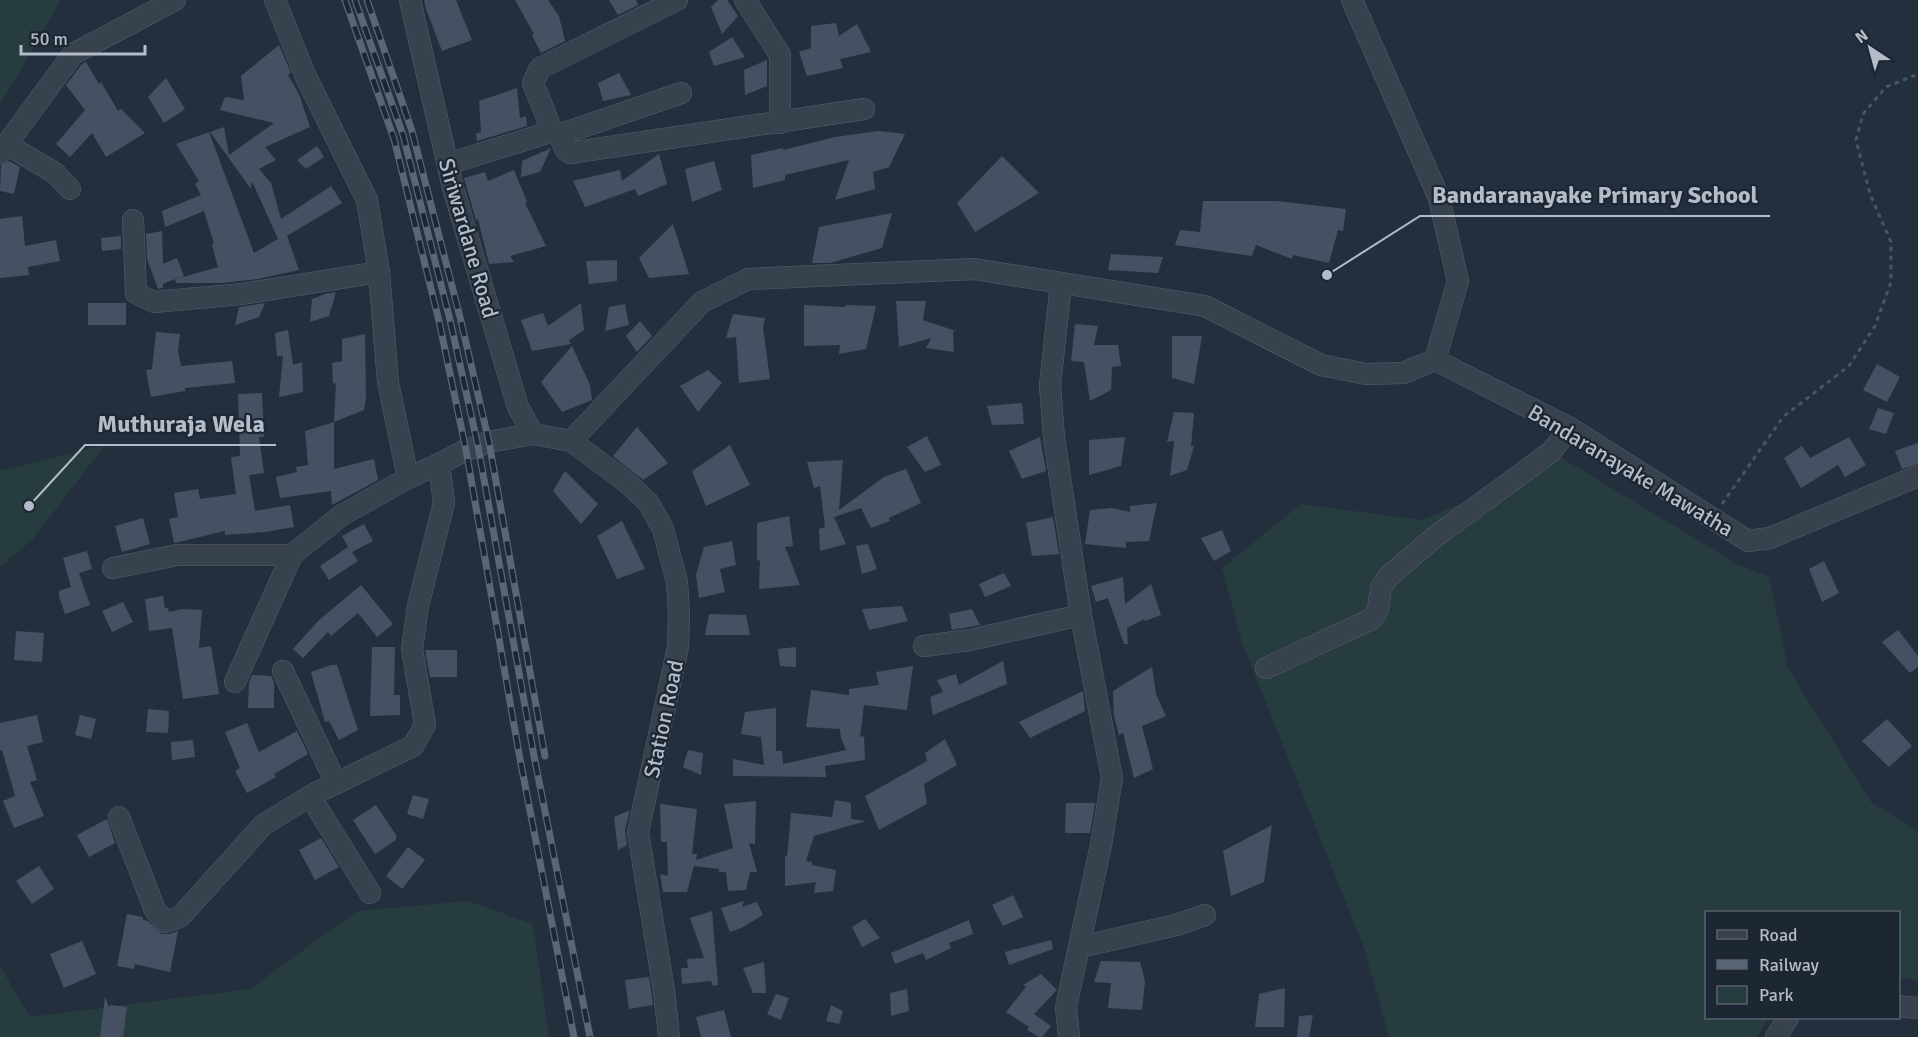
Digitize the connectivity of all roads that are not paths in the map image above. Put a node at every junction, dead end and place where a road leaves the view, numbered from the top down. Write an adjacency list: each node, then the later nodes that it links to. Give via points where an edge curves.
1 (175, 0): 11 (street, via 73,54)
2 (275, 0): 15 (street, via 305,75 367,201)
3 (410, 0): 12 (street, Siriwardane Road)
4 (676, 0): 10 (street, via 540,68 533,83)
5 (745, 0): 9 (street, via 780,55)
6 (1352, 0): 17 (street, via 1439,198 1458,281)
7 (681, 93): 10 (street)
8 (864, 109): 9 (street)
9 (780, 123): 10 (street, via 570,153)
10 (556, 134): 12 (street, via 547,133)
11 (3, 149): 13 (street, via 55,173)
12 (448, 164): 19 (street, Siriwardane Road, via 518,407)
13 (70, 189)
14 (133, 220): 15 (street, via 136,293 154,302 242,294)
15 (379, 272): 23 (street, via 388,382)
16 (1061, 284): 17 (street, via 1205,306 1320,365 1366,374 1403,373); 20 (street, via 974,268 748,279 702,302); 26 (street, via 1050,385 1054,438)
17 (1436, 360): 18 (street, Bandaranayake Mawatha)
18 (1570, 428): 22 (street, Bandaranayake Mawatha, via 1748,541 1770,538); 28 (street, via 1551,452 1436,536 1389,576 1381,588 1372,619)
19 (533, 434): 20 (street); 21 (street, via 472,448)
20 (571, 441): 40 (street, Station Road, via 648,502 663,529 677,582 678,647 638,832)
21 (439, 464): 23 (street); 31 (street, via 444,503 418,606 412,649 425,724 413,746)
22 (1918, 476)
23 (408, 478): 24 (street, via 342,515)
24 (292, 555): 25 (street, via 177,555); 30 (street)
25 (113, 568)
26 (1081, 615): 27 (street, via 970,640); 36 (street, via 1112,778)
27 (924, 646)
28 (1266, 669)
29 (283, 670): 31 (street)
30 (235, 682)
31 (336, 783): 32 (street)
32 (310, 796): 33 (street, via 263,825 180,917 166,922 155,909); 34 (street)
33 (119, 817)
34 (370, 892)
35 (1205, 915): 36 (street)
36 (1080, 947): 41 (street, via 1066,1007)
37 (1900, 1006): 38 (street)
38 (1918, 1008)
39 (1787, 1019): 42 (street)
40 (669, 1037)
41 (1069, 1037)
42 (1776, 1037)

